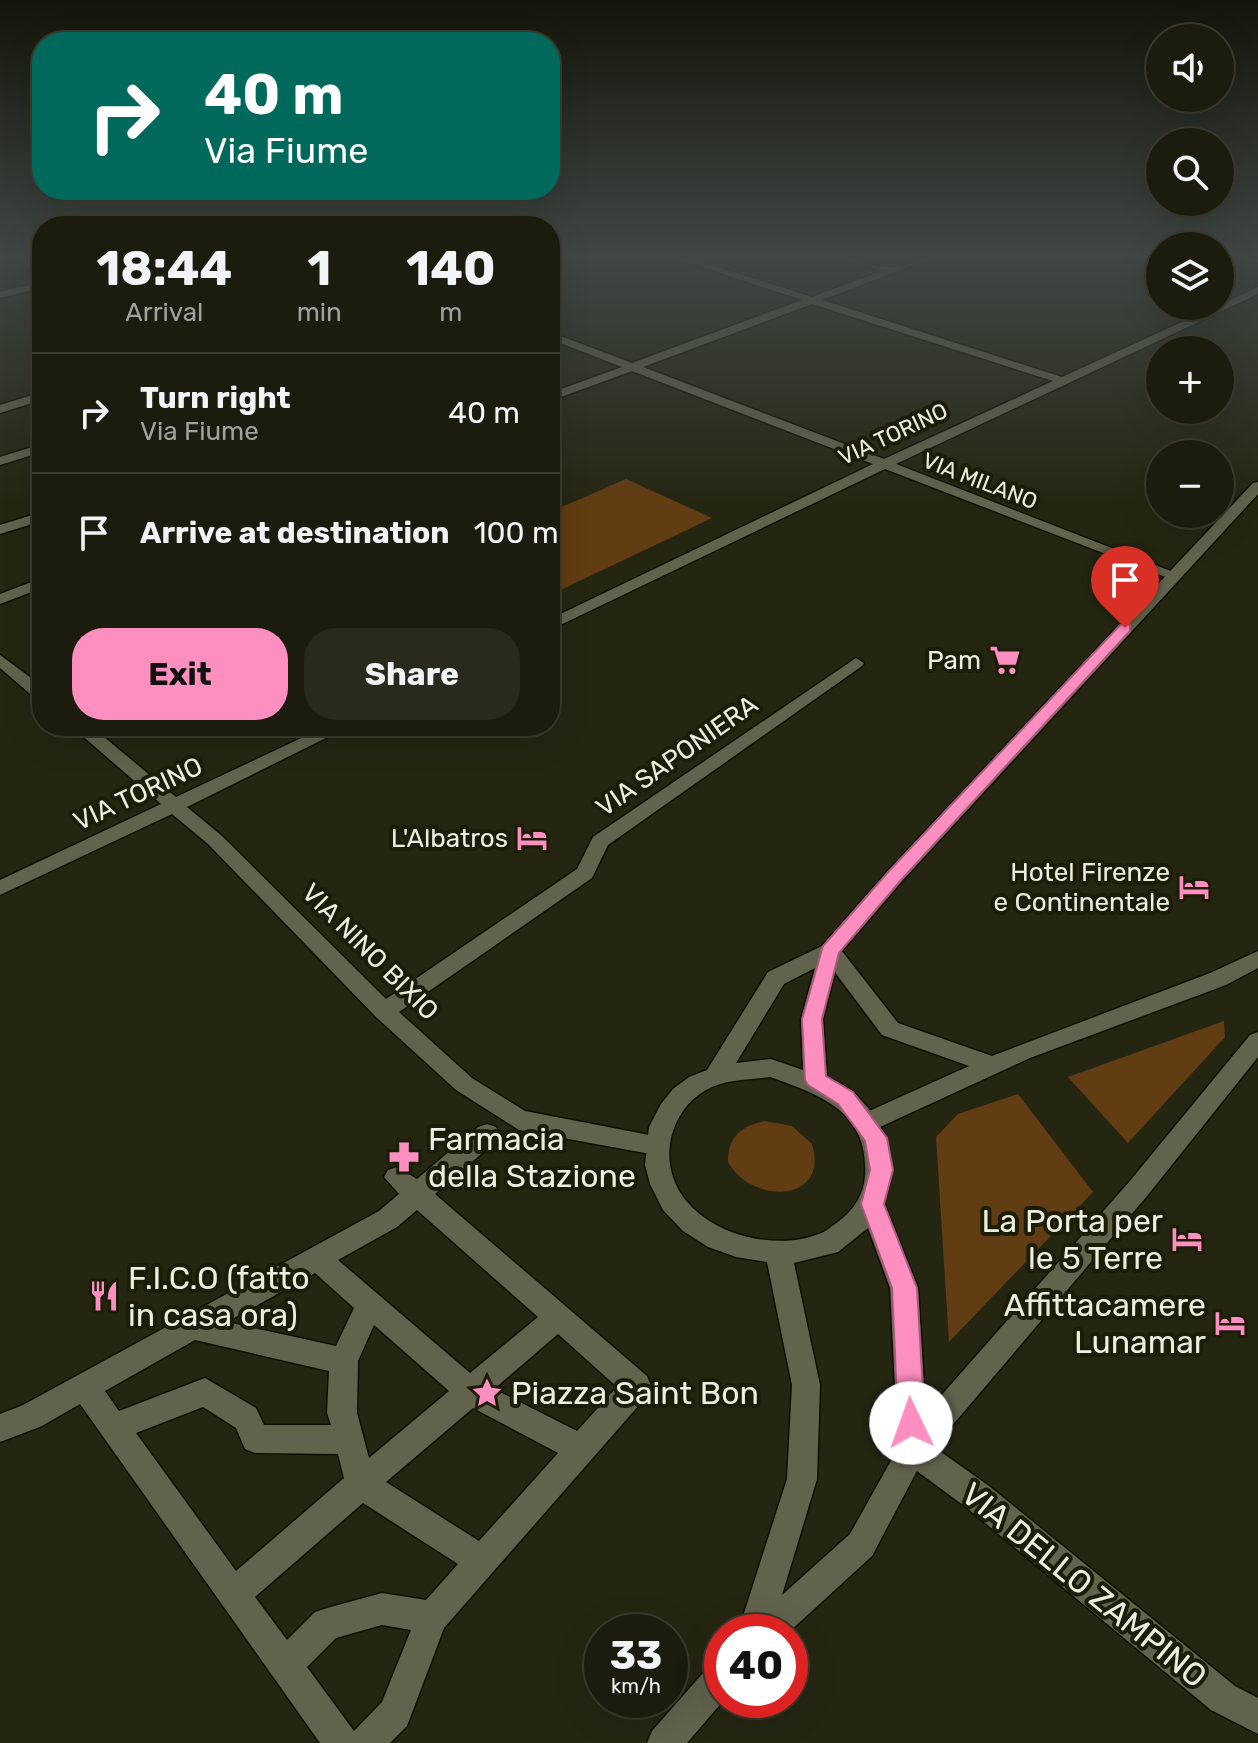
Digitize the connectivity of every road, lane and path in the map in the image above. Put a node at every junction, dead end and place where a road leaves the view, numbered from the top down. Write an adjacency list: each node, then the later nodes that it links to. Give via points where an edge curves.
1 (706, 339): 5 (street)
2 (935, 339): 6 (street)
3 (1153, 339): 6 (street, VIA TORINO)
4 (560, 341): 5 (street, VIA MILANO)
5 (631, 367): 7 (street); 12 (street, VIA MILANO)
6 (1064, 381): 12 (street, VIA TORINO)
7 (560, 393)
8 (32, 399): 9 (street)
9 (0, 409)
10 (32, 451): 11 (street)
11 (0, 461)
12 (883, 465): 16 (street, VIA MILANO); 19 (street, VIA TORINO)
13 (1258, 486): 16 (street)
14 (32, 519): 15 (street)
15 (0, 530)
16 (1173, 575): 27 (street)
17 (32, 587): 18 (street)
18 (0, 599)
19 (560, 620)
20 (0, 660): 22 (street)
21 (856, 663): 29 (street, VIA SAPONIERA, via 600,841 585,873)
22 (32, 687)
23 (92, 736): 25 (street, VIA NINO BIXIO)
24 (320, 736): 25 (street, VIA TORINO)
25 (175, 805): 26 (street, VIA TORINO); 29 (street, VIA NINO BIXIO)
26 (0, 888)
27 (830, 951): 31 (street, via 890,1029); 32 (street, via 776,978); 33 (street, via 812,1019)
28 (1258, 959): 31 (street)
29 (384, 1011): 36 (street, VIA NINO BIXIO, via 464,1084 519,1120)
30 (1258, 1041): 51 (street)
31 (992, 1065): 34 (street)
32 (716, 1076): 33 (street, via 771,1068); 36 (street, via 695,1086 668,1111)
33 (815, 1080): 34 (street, via 846,1098)
34 (867, 1123): 38 (street, via 876,1138 882,1170)
35 (487, 1134): 37 (street)
36 (656, 1145): 39 (street, via 657,1173 685,1218 724,1242)
37 (406, 1186): 40 (street, via 388,1219); 42 (street)
38 (872, 1204): 39 (street, via 861,1220 828,1243); 51 (street, via 904,1288)
39 (778, 1253): 55 (street, via 806,1385 802,1479)
40 (316, 1258): 41 (street); 43 (street)
41 (369, 1304): 44 (street); 46 (street)
42 (558, 1317): 46 (street); 50 (street, via 637,1386)
43 (192, 1327): 44 (street); 45 (street)
44 (344, 1361): 49 (street, via 342,1413)
45 (85, 1387): 47 (street); 48 (street)
46 (471, 1392): 50 (street); 52 (street)
47 (114, 1427): 49 (street, via 205,1392 246,1418 255,1439); 54 (street)
48 (0, 1428)
49 (349, 1440): 52 (street)
50 (581, 1449): 53 (street)
51 (913, 1450): 56 (street, via 861,1545); 60 (street, VIA DELLO ZAMPINO, via 1223,1698)
52 (361, 1484): 53 (street); 54 (street)
53 (482, 1561): 57 (street)
54 (234, 1594): 58 (street)
55 (760, 1614)
56 (785, 1614)
57 (432, 1617): 58 (street, via 382,1609 327,1624); 62 (street, via 395,1714)
58 (285, 1666): 61 (street)
59 (704, 1697): 63 (street)
60 (1258, 1717)
61 (341, 1743)
62 (366, 1743)
63 (664, 1743)

